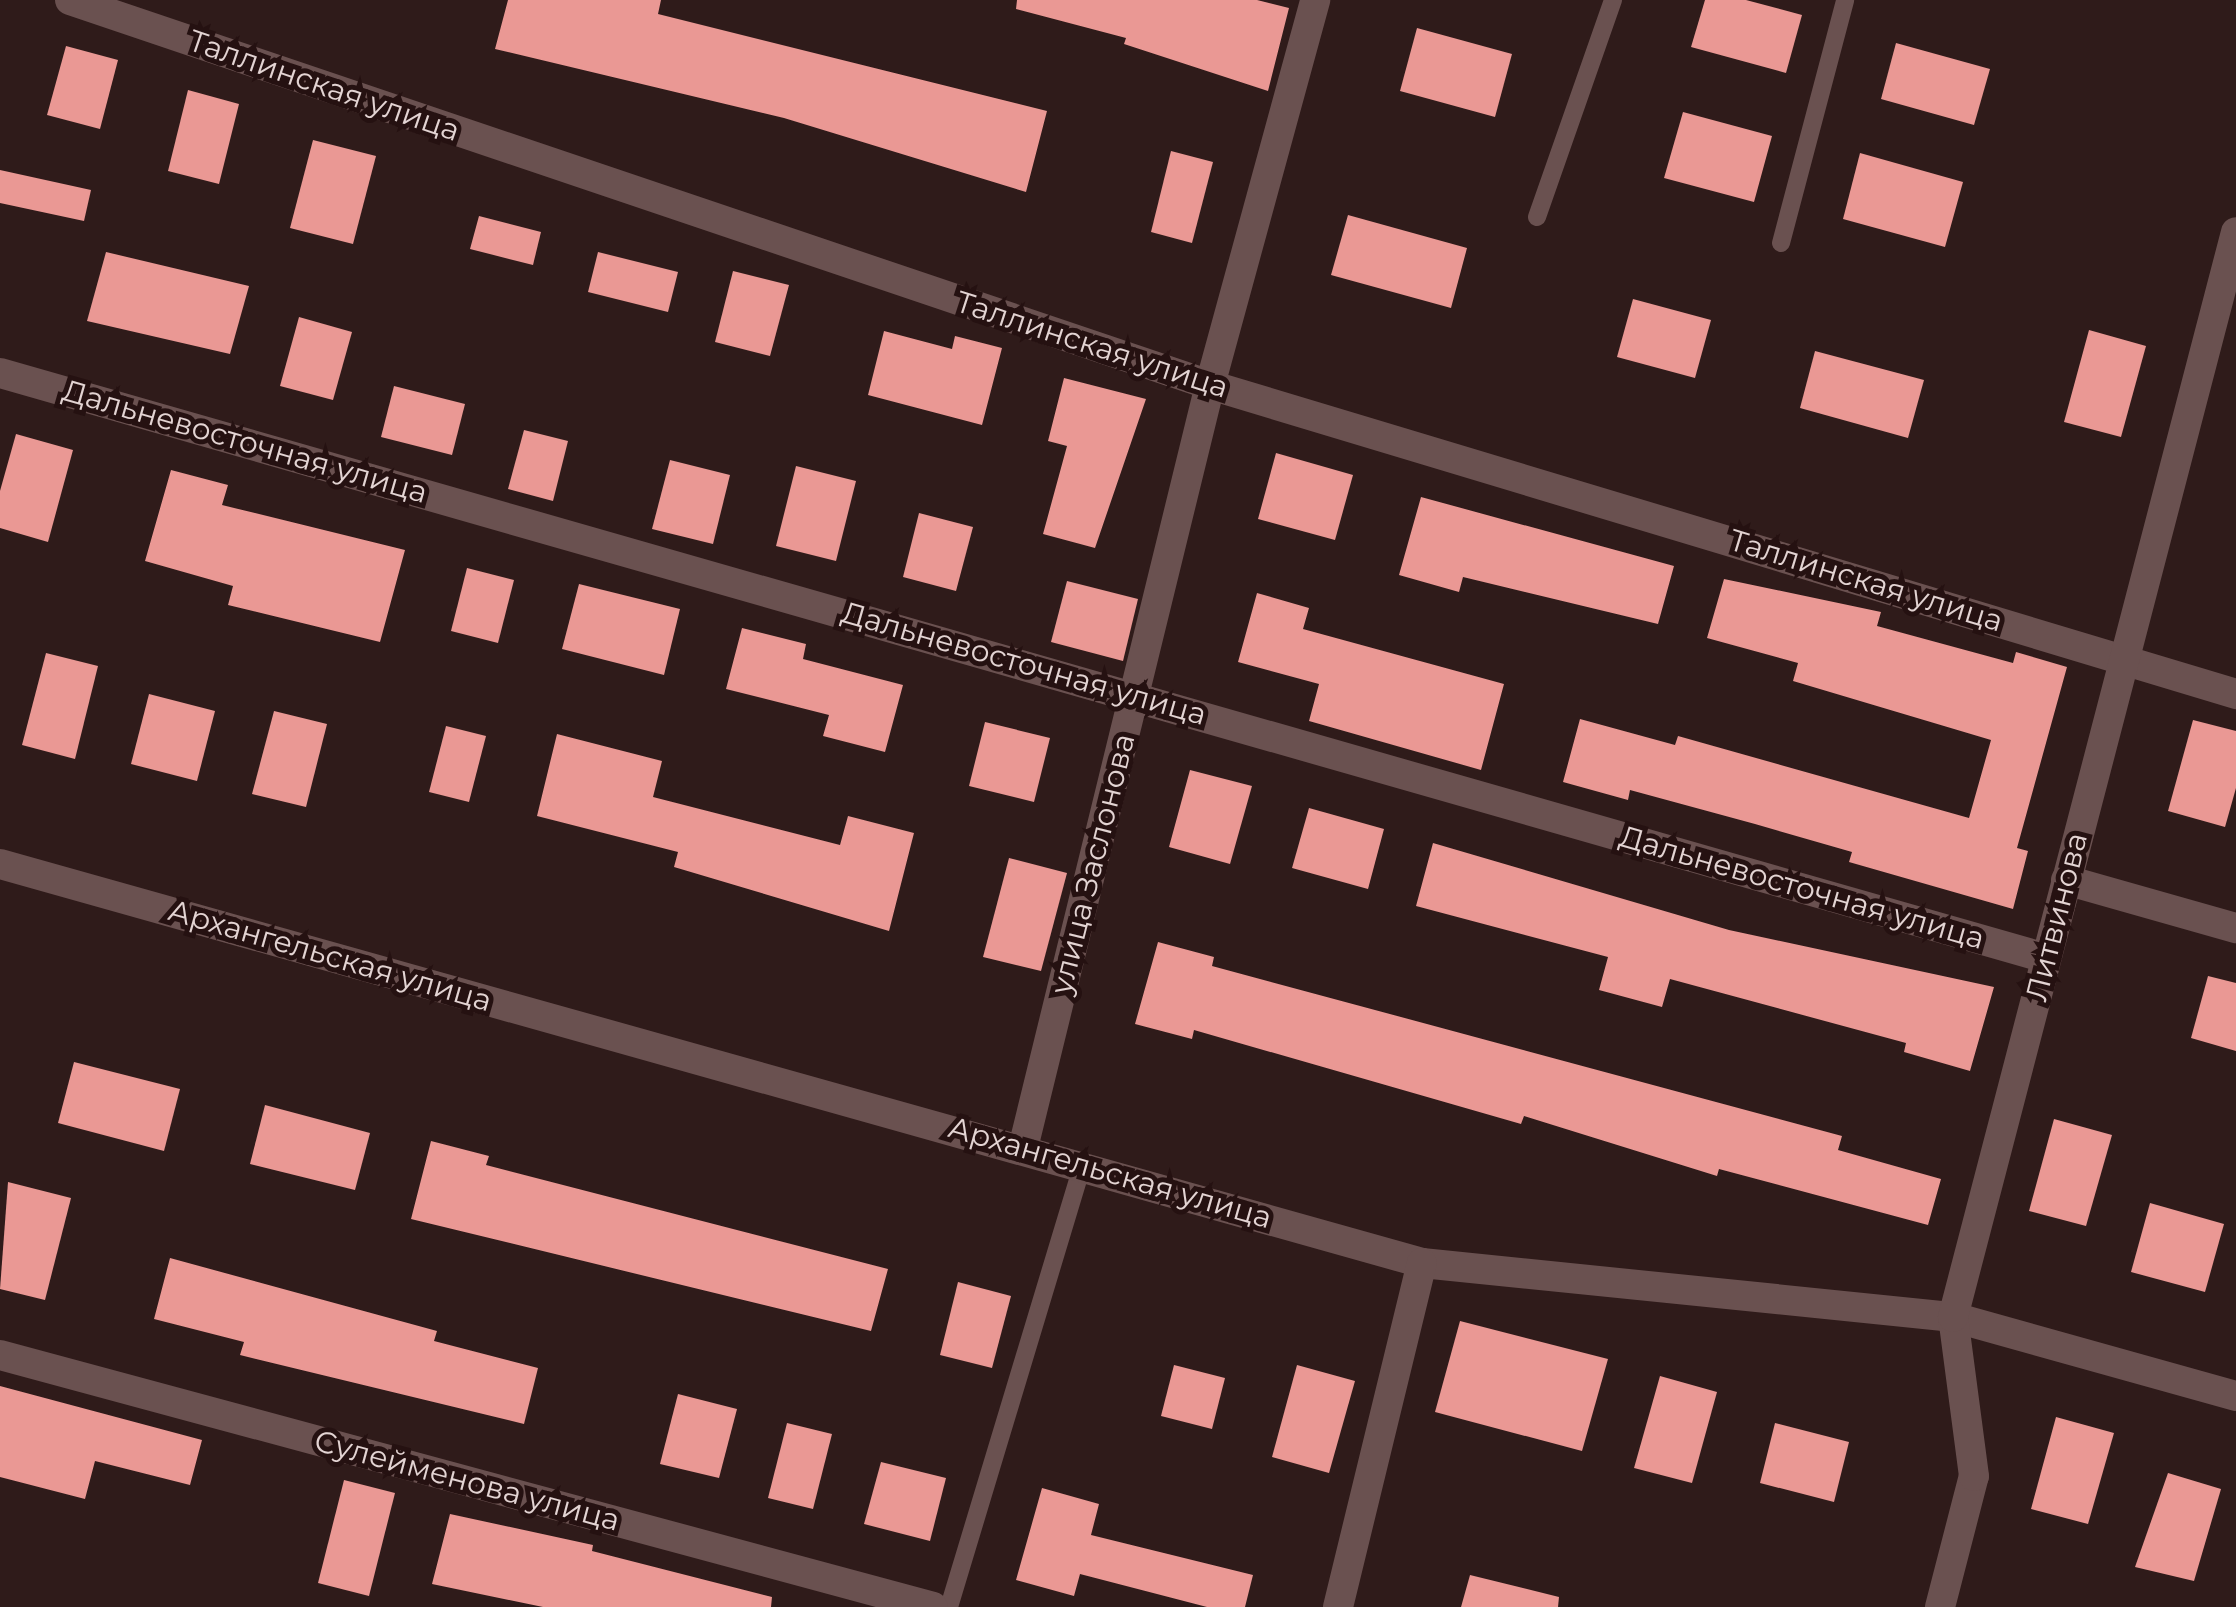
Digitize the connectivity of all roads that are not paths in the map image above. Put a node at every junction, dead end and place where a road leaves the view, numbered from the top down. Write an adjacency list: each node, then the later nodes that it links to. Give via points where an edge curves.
1 (70, 0): 10 (street, Таллинская улица)
2 (1315, 0): 10 (street, улица Заслонова)
3 (1613, 0): 5 (lane)
4 (1845, 0): 7 (lane)
5 (1537, 217)
6 (2236, 232): 8 (street, Литвинова)
7 (1781, 243)
8 (2225, 322): 11 (street, Литвинова)
9 (0, 373): 13 (street, Дальневосточная улица)
10 (1210, 385): 11 (street, Таллинская улица); 13 (street, улица Заслонова)
11 (2124, 658): 12 (street, Таллинская улица); 15 (street, Литвинова)
12 (2236, 694)
13 (1134, 695): 17 (street, Дальневосточная улица); 18 (street, улица Заслонова)
14 (0, 864): 18 (street, Архангельская улица)
15 (2066, 880): 16 (street); 17 (street, Литвинова)
16 (2236, 928)
17 (2046, 958): 21 (street, Литвинова)
18 (1023, 1148): 19 (street, Архангельская улица)
19 (1083, 1164): 20 (street, Архангельская улица); 25 (lane)
20 (1422, 1263): 21 (street, Архангельская улица); 26 (street)
21 (1953, 1317): 23 (street, Архангельская улица); 27 (street, Литвинова, via 1974,1476)
22 (0, 1355): 24 (street, Сулейменова улица)
23 (2236, 1396)
24 (933, 1607)
25 (949, 1607)
26 (1338, 1607)
27 (1940, 1607)

